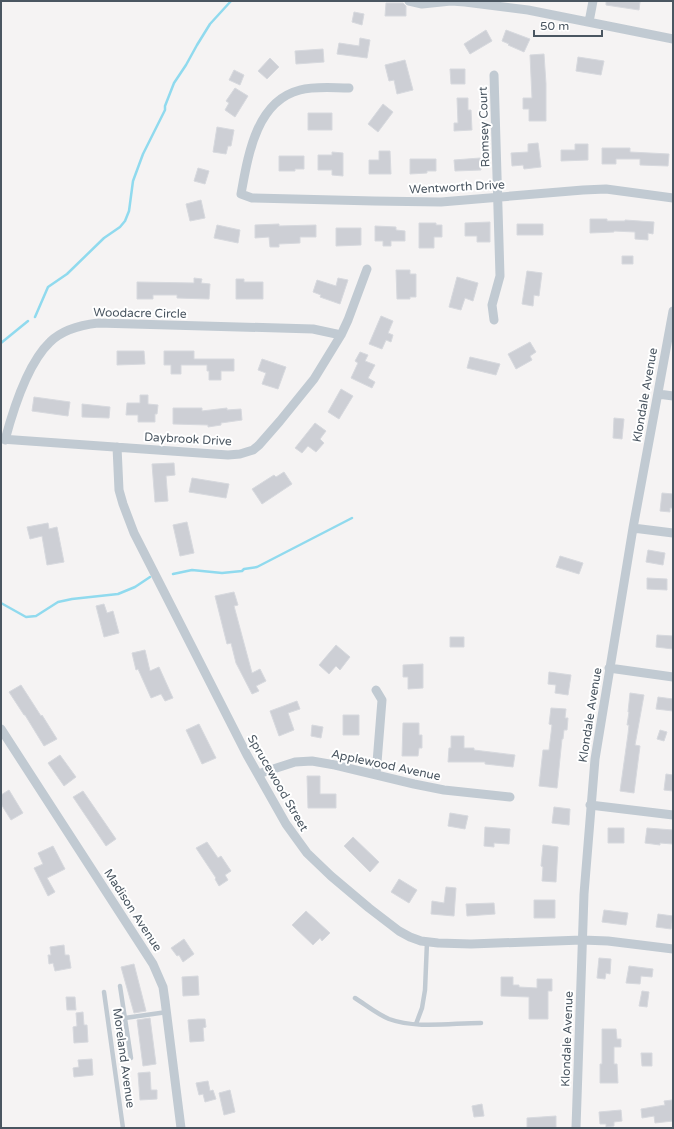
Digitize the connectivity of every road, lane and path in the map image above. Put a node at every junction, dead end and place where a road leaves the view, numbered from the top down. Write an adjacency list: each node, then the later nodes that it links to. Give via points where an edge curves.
1 (409, 1): 3 (street, via 422,4 465,2 528,10)
2 (593, 1): 3 (street)
3 (589, 22): 4 (street)
4 (673, 39)
5 (494, 75): 7 (street, Romsey Court)
6 (349, 88): 7 (street, Wentworth Drive, via 300,90 279,100 264,116 257,130 241,194 252,198 441,202)
7 (498, 197): 8 (street, Wentworth Drive, via 606,189); 11 (street, Romsey Court, via 500,276 492,305)
8 (673, 198)
9 (366, 269): 12 (street, Daybrook Drive)
10 (673, 310): 13 (street, Klondale Avenue)
11 (494, 320)
12 (341, 335): 15 (street, Woodacre Circle, via 313,328 98,323 72,328 50,342 36,359); 16 (street, Daybrook Drive, via 314,378 253,450 228,455)
13 (658, 394): 14 (street); 17 (street, Klondale Avenue)
14 (673, 396)
15 (3, 439): 16 (street, Daybrook Drive)
16 (117, 447): 23 (street, Sprucewood Street, via 119,490 134,533)
17 (634, 528): 18 (street); 19 (street, Klondale Avenue)
18 (673, 533)
19 (610, 668): 20 (street); 26 (street, Klondale Avenue)
20 (673, 677)
21 (376, 690): 24 (street, via 382,700)
22 (1, 728): 34 (street, Madison Avenue, via 153,964 163,987)
23 (258, 774): 24 (street, Applewood Avenue, via 295,762 312,761); 29 (street, Sprucewood Street, via 297,840 331,876 399,932)
24 (376, 775): 25 (street, Applewood Avenue, via 444,790)
25 (510, 797)
26 (590, 805): 27 (street); 28 (street, Klondale Avenue)
27 (673, 815)
28 (582, 940): 29 (street, Sprucewood Street, via 470,944); 30 (street, Sprucewood Street); 41 (street, Klondale Avenue)
29 (427, 942): 37 (lane, via 425,990)
30 (673, 949)
31 (120, 986): 35 (lane)
32 (104, 992): 39 (lane, Moreland Avenue)
33 (355, 998): 37 (lane, via 388,1018 405,1024)
34 (167, 1012): 35 (lane); 40 (street, Madison Avenue)
35 (125, 1018): 38 (lane)
36 (481, 1023): 37 (lane)
37 (416, 1024)
38 (131, 1058)
39 (123, 1128)
40 (182, 1128)
41 (576, 1128)

